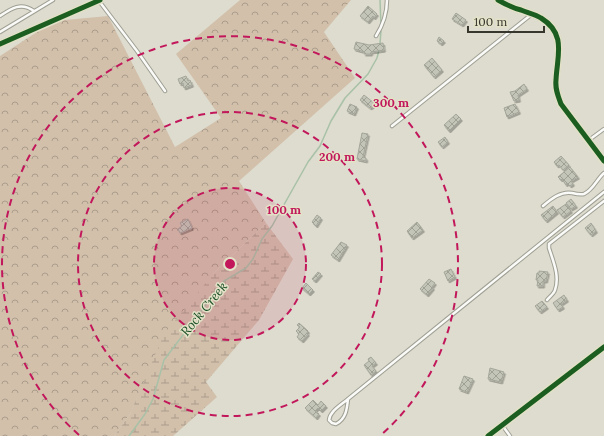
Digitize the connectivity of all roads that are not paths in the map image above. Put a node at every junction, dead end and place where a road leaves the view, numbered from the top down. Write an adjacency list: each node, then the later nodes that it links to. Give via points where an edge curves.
1 (53, 0): 5 (lane)
2 (100, 0): 10 (street); 11 (lane)
3 (386, 0): 9 (lane, via 385,17)
4 (498, 0): 6 (street)
5 (34, 11): 7 (lane, via 27,6 14,7); 8 (lane)
6 (532, 13): 12 (lane); 14 (street, via 552,27 557,34 559,42 555,81 558,96 561,104)
7 (0, 16)
8 (0, 32)
9 (376, 36)
10 (0, 44)
11 (165, 91)
12 (392, 126)
13 (604, 129): 14 (lane)
14 (589, 140): 15 (street)
15 (604, 160)
16 (604, 173): 19 (lane, via 587,193 563,193)
17 (604, 192): 22 (lane)
18 (604, 201): 20 (lane, via 550,244 556,284 555,292)
19 (543, 206)
20 (547, 300)
21 (604, 347): 23 (street)
22 (348, 399): 22 (lane, via 332,413 329,420 332,423 336,424 343,419)
23 (502, 425): 24 (street); 25 (lane)
24 (488, 436)
25 (510, 436)

